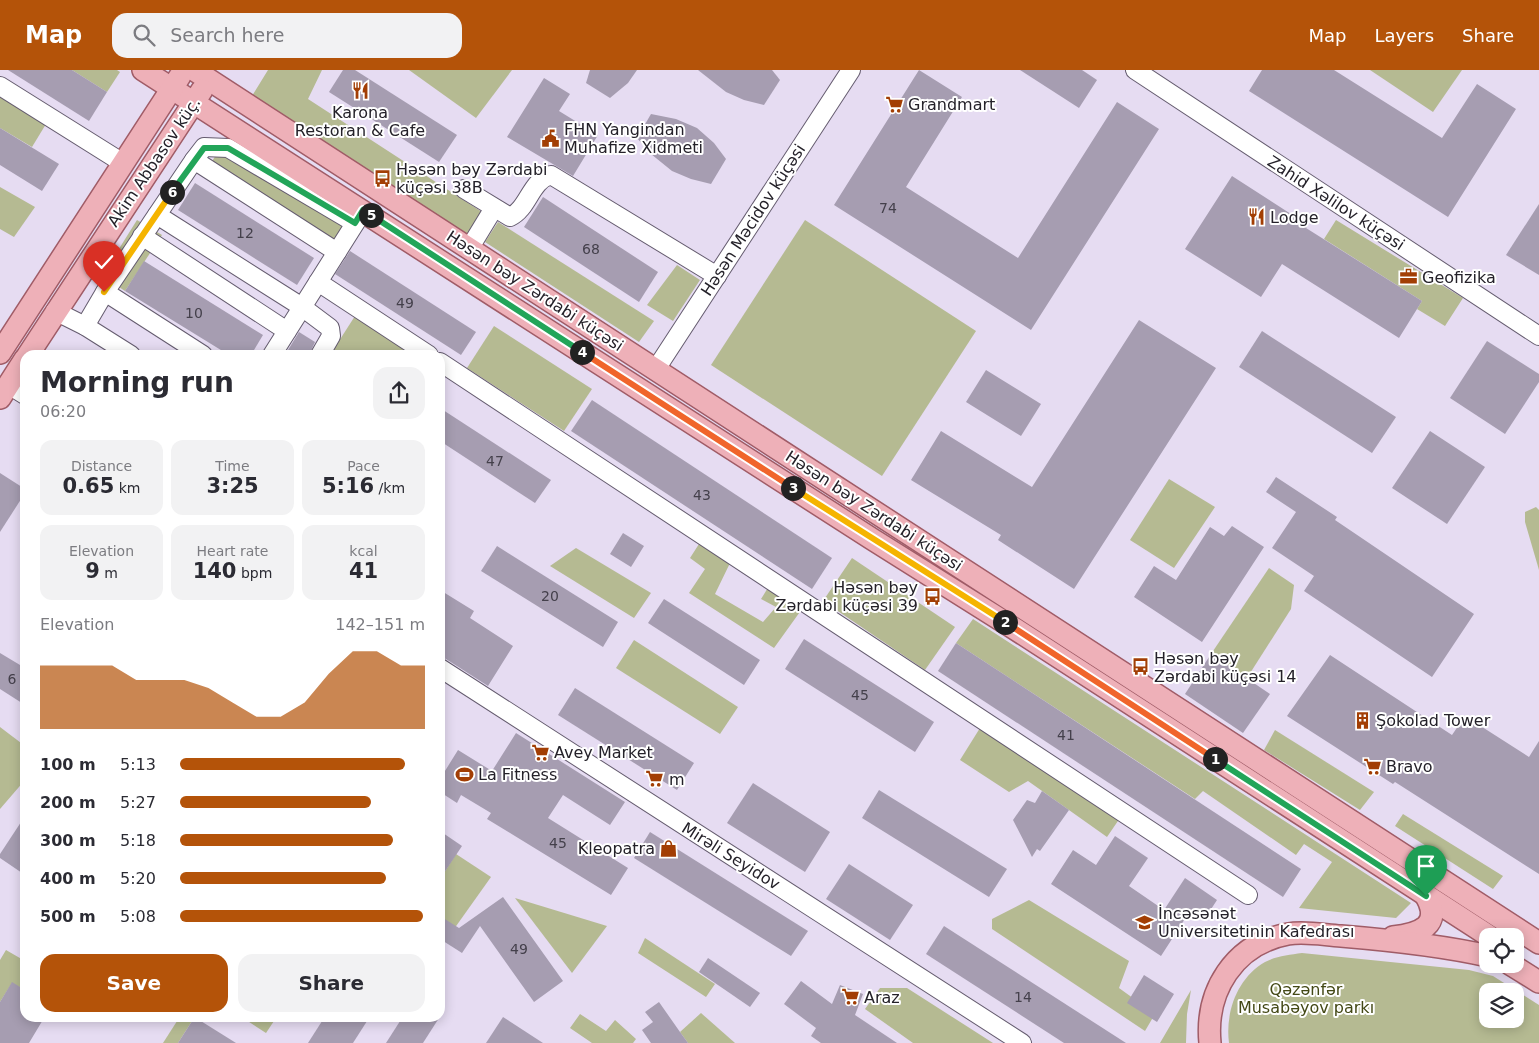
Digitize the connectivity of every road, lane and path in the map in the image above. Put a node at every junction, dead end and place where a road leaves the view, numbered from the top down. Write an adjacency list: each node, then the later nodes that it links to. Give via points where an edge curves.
1 (143, 70): 7 (main road)
2 (184, 70): 7 (main road, Akim Abbasov küç.)
3 (851, 70): 18 (street, Həsən Məcidov küçəsi)
4 (1135, 70): 26 (street, Zahid Xəlilov küçəsi)
5 (207, 73): 8 (main road, Akim Abbasov küç.); 16 (main road, Həsən bəy Zərdabi küçəsi)
6 (0, 86): 10 (street)
7 (172, 88): 8 (main road, Həsən bəy Zərdabi küçəsi); 10 (main road, Akim Abbasov küç.)
8 (194, 103): 14 (main road, Həsən bəy Zərdabi küçəsi); 23 (main road, Akim Abbasov küç.)
9 (194, 160): 13 (street); 14 (street, via 204,148 228,148); 17 (street)
10 (123, 163): 21 (main road, Akim Abbasov küç.)
11 (464, 189): 12 (street)
12 (494, 208): 16 (street); 18 (street, via 510,217 517,214 534,189 551,175)
13 (157, 215): 15 (street); 22 (street)
14 (359, 216): 17 (street); 40 (main road, Həsən bəy Zərdabi küçəsi, via 1017,630)
15 (142, 236): 20 (street); 25 (street)
16 (469, 248): 35 (main road, Həsən bəy Zərdabi küçəsi)
17 (337, 252): 19 (street)
18 (716, 276): 35 (street, Həsən Məcidov küçəsi)
19 (318, 282): 22 (street); 32 (street)
20 (104, 292): 24 (street); 29 (street)
21 (35, 299): 23 (main road); 33 (main road, Akim Abbasov küç.)
22 (302, 307): 25 (street); 31 (street, via 330,328 331,336)
23 (55, 311): 24 (street); 27 (main road, Akim Abbasov küç.)
24 (85, 326): 28 (street)
25 (287, 331): 30 (street)
26 (1539, 336)
27 (31, 350)
28 (124, 350)
29 (195, 350)
30 (275, 350)
31 (323, 350)
32 (421, 350)
33 (0, 353)
34 (445, 365): 39 (street)
35 (656, 369): 44 (main road, Həsən bəy Zərdabi küçəsi)
36 (20, 371): 37 (main road)
37 (11, 393)
38 (445, 671): 50 (street, Mirəli Seyidov)
39 (1248, 895)
40 (1426, 896): 41 (main road, Həsən bəy Zərdabi küçəsi); 43 (main road, via 1432,914 1423,930)
41 (1479, 931)
42 (1479, 937): 43 (main road)
43 (1376, 939): 45 (main road); 51 (main road, via 1303,933 1288,934 1260,944 1234,964 1216,992 1209,1021)
44 (1531, 939)
45 (1479, 955)
46 (1524, 959): 47 (main road)
47 (1539, 968)
48 (1524, 973): 49 (main road)
49 (1539, 982)
50 (1022, 1043)
51 (1210, 1043)

